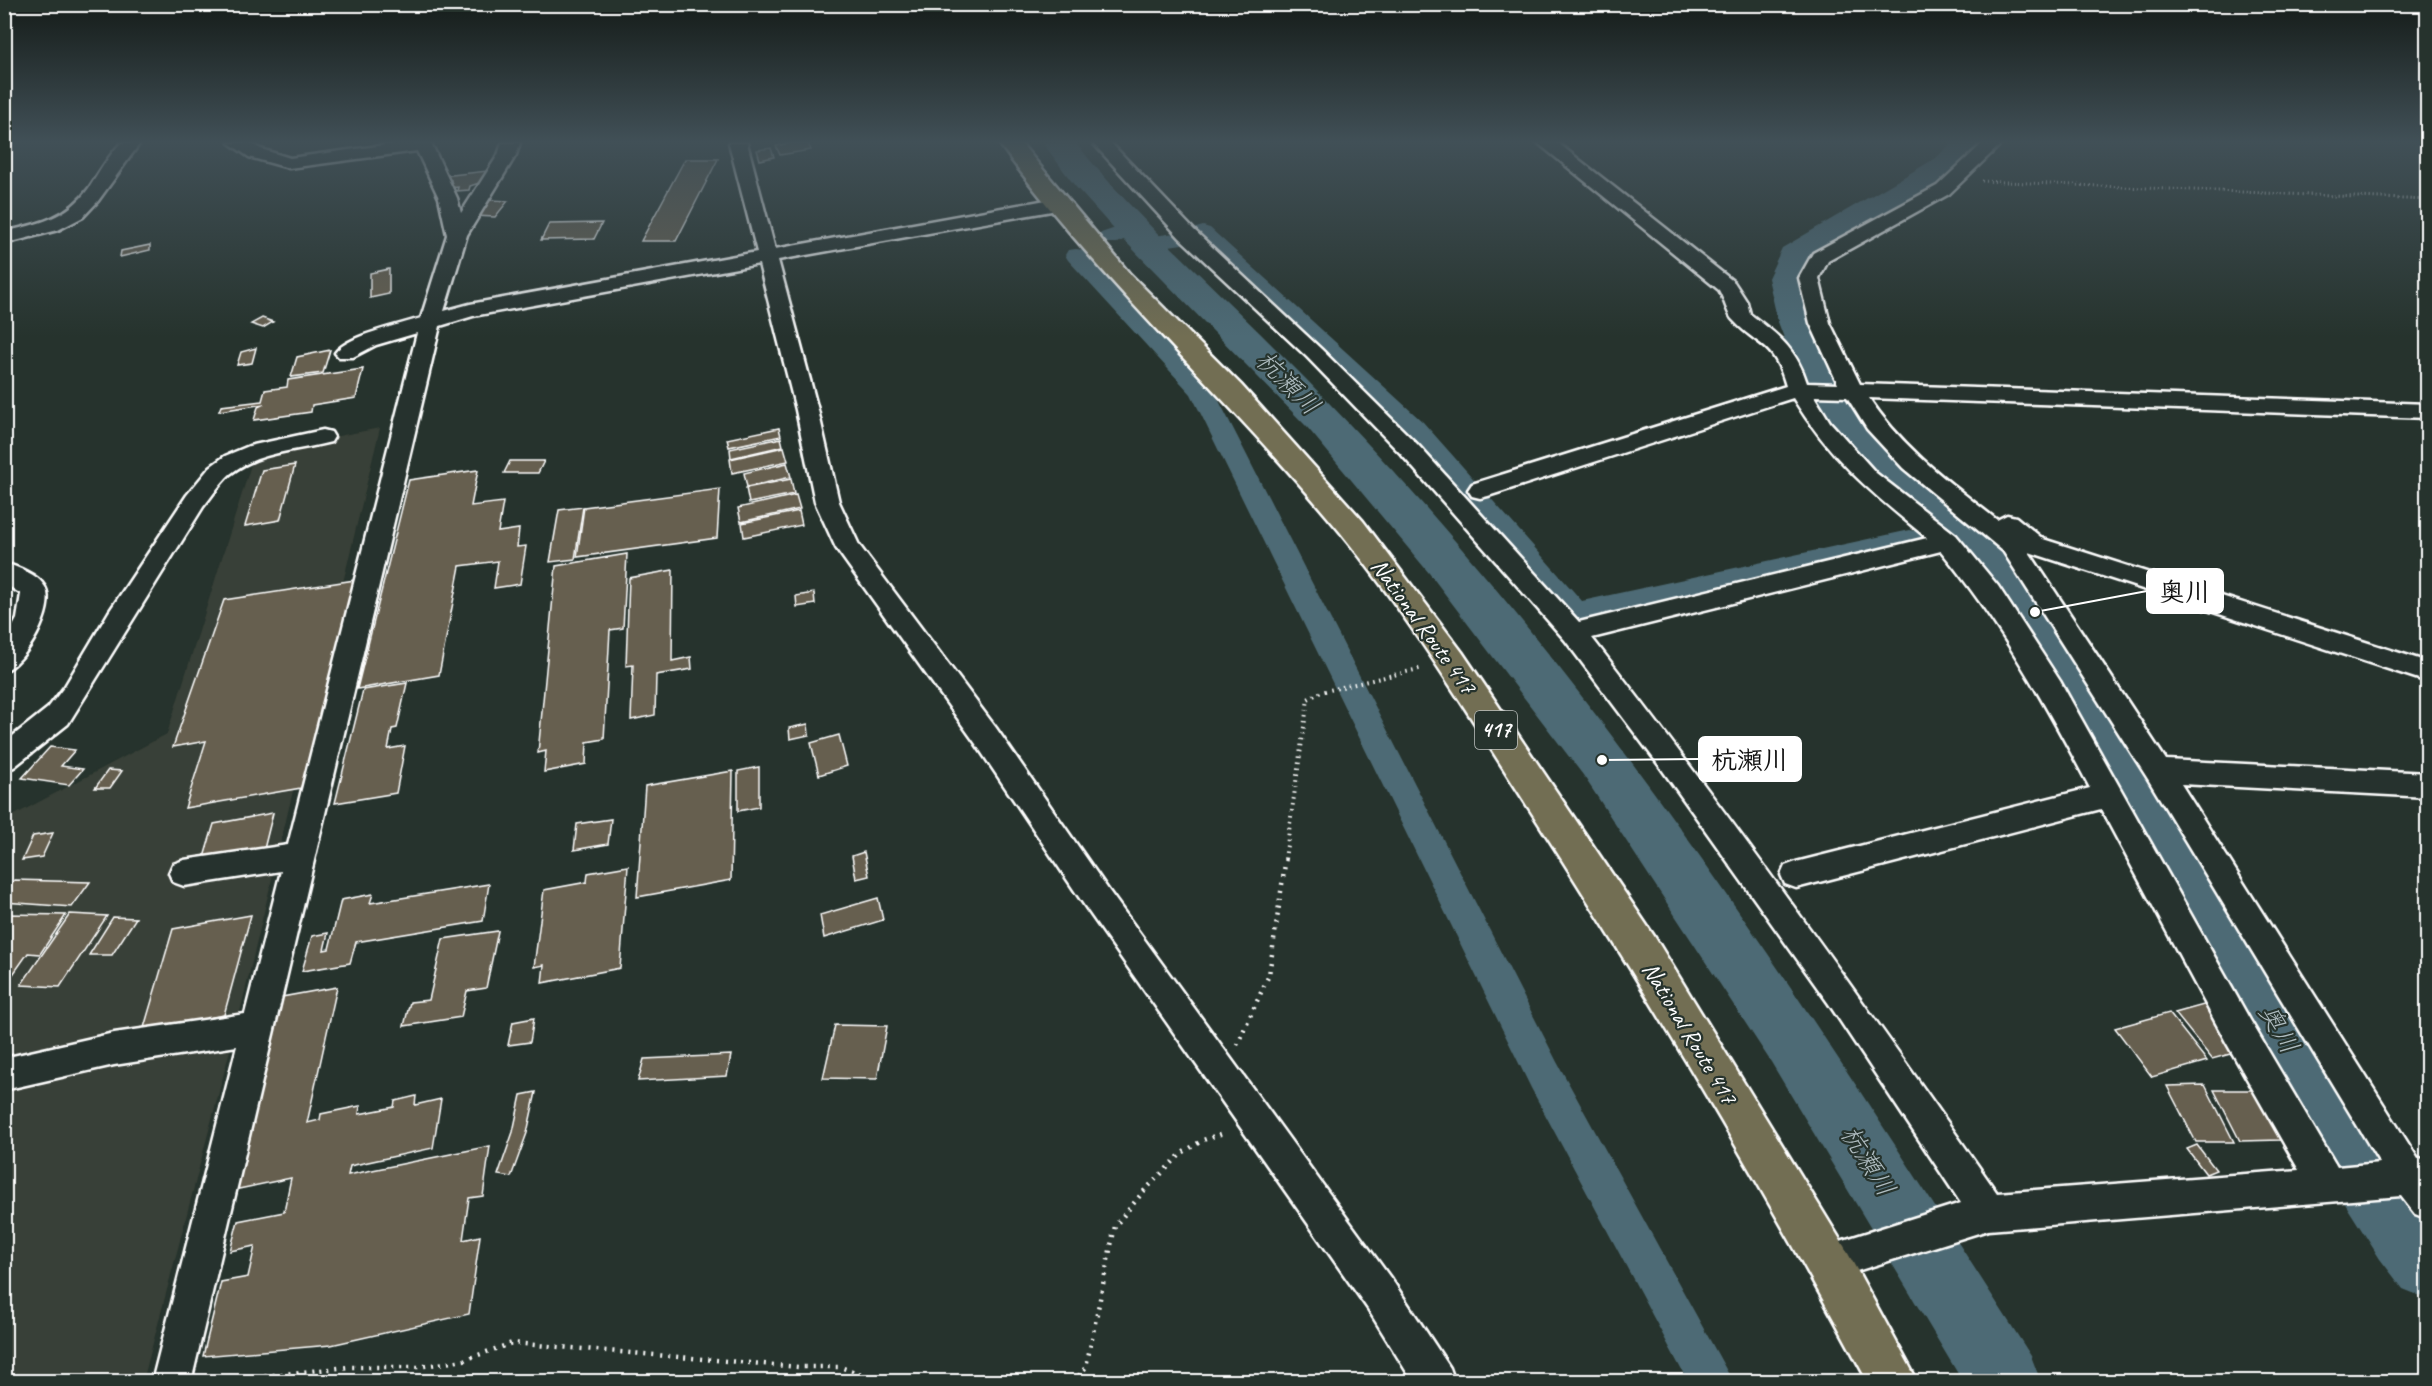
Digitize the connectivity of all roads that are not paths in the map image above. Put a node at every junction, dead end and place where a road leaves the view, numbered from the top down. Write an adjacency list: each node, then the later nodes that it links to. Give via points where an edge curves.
1 (81, 208): 11 (street, via 59,222)
2 (451, 208): 10 (street)
3 (475, 208): 10 (street)
4 (754, 208): 12 (street)
5 (1036, 208): 12 (street)
6 (1060, 208): 38 (highway, National Route 417 / 417, via 1121,279 1232,391 1353,528 1451,661 1640,948)
7 (1162, 208): 23 (street, via 1409,449)
8 (1628, 208): 15 (street, via 1727,286 1740,316 1775,343 1790,362)
9 (1911, 208): 16 (street, via 1820,257 1809,278 1820,323)
10 (458, 235): 13 (street)
11 (4, 238)
12 (766, 256): 13 (street); 40 (street, via 827,502 848,548 1262,1127 1381,1296)
13 (431, 320): 14 (street); 30 (street)
14 (346, 353)
15 (1798, 389): 16 (street); 19 (street); 21 (street, via 1822,428 1868,478)
16 (1848, 389): 17 (street); 20 (street, via 1911,463)
17 (2427, 411)
18 (323, 437): 26 (street, via 273,446 222,470 195,501 58,716)
19 (1480, 490)
20 (1979, 515): 25 (street, via 1998,516 2034,544); 27 (street, via 2012,545)
21 (1947, 541): 23 (street); 29 (street, via 1995,602 2050,688)
22 (4, 572): 24 (street, via 34,590 35,605)
23 (1574, 633): 37 (street, via 1840,994)
24 (4, 661)
25 (2427, 672)
26 (4, 759)
27 (2158, 771): 28 (street); 35 (street)
28 (2427, 785)
29 (2109, 795): 32 (street); 36 (street)
30 (300, 856): 31 (street); 33 (street)
31 (184, 873)
32 (1796, 875)
33 (259, 1027): 34 (street, via 114,1049); 39 (street)
34 (4, 1074)
35 (2415, 1183): 36 (street)
36 (2327, 1184): 37 (street)
37 (1979, 1214): 38 (street)
38 (1837, 1259): 41 (highway, National Route 417 / 417)
39 (171, 1382)
40 (1436, 1382)
41 (1894, 1382)

